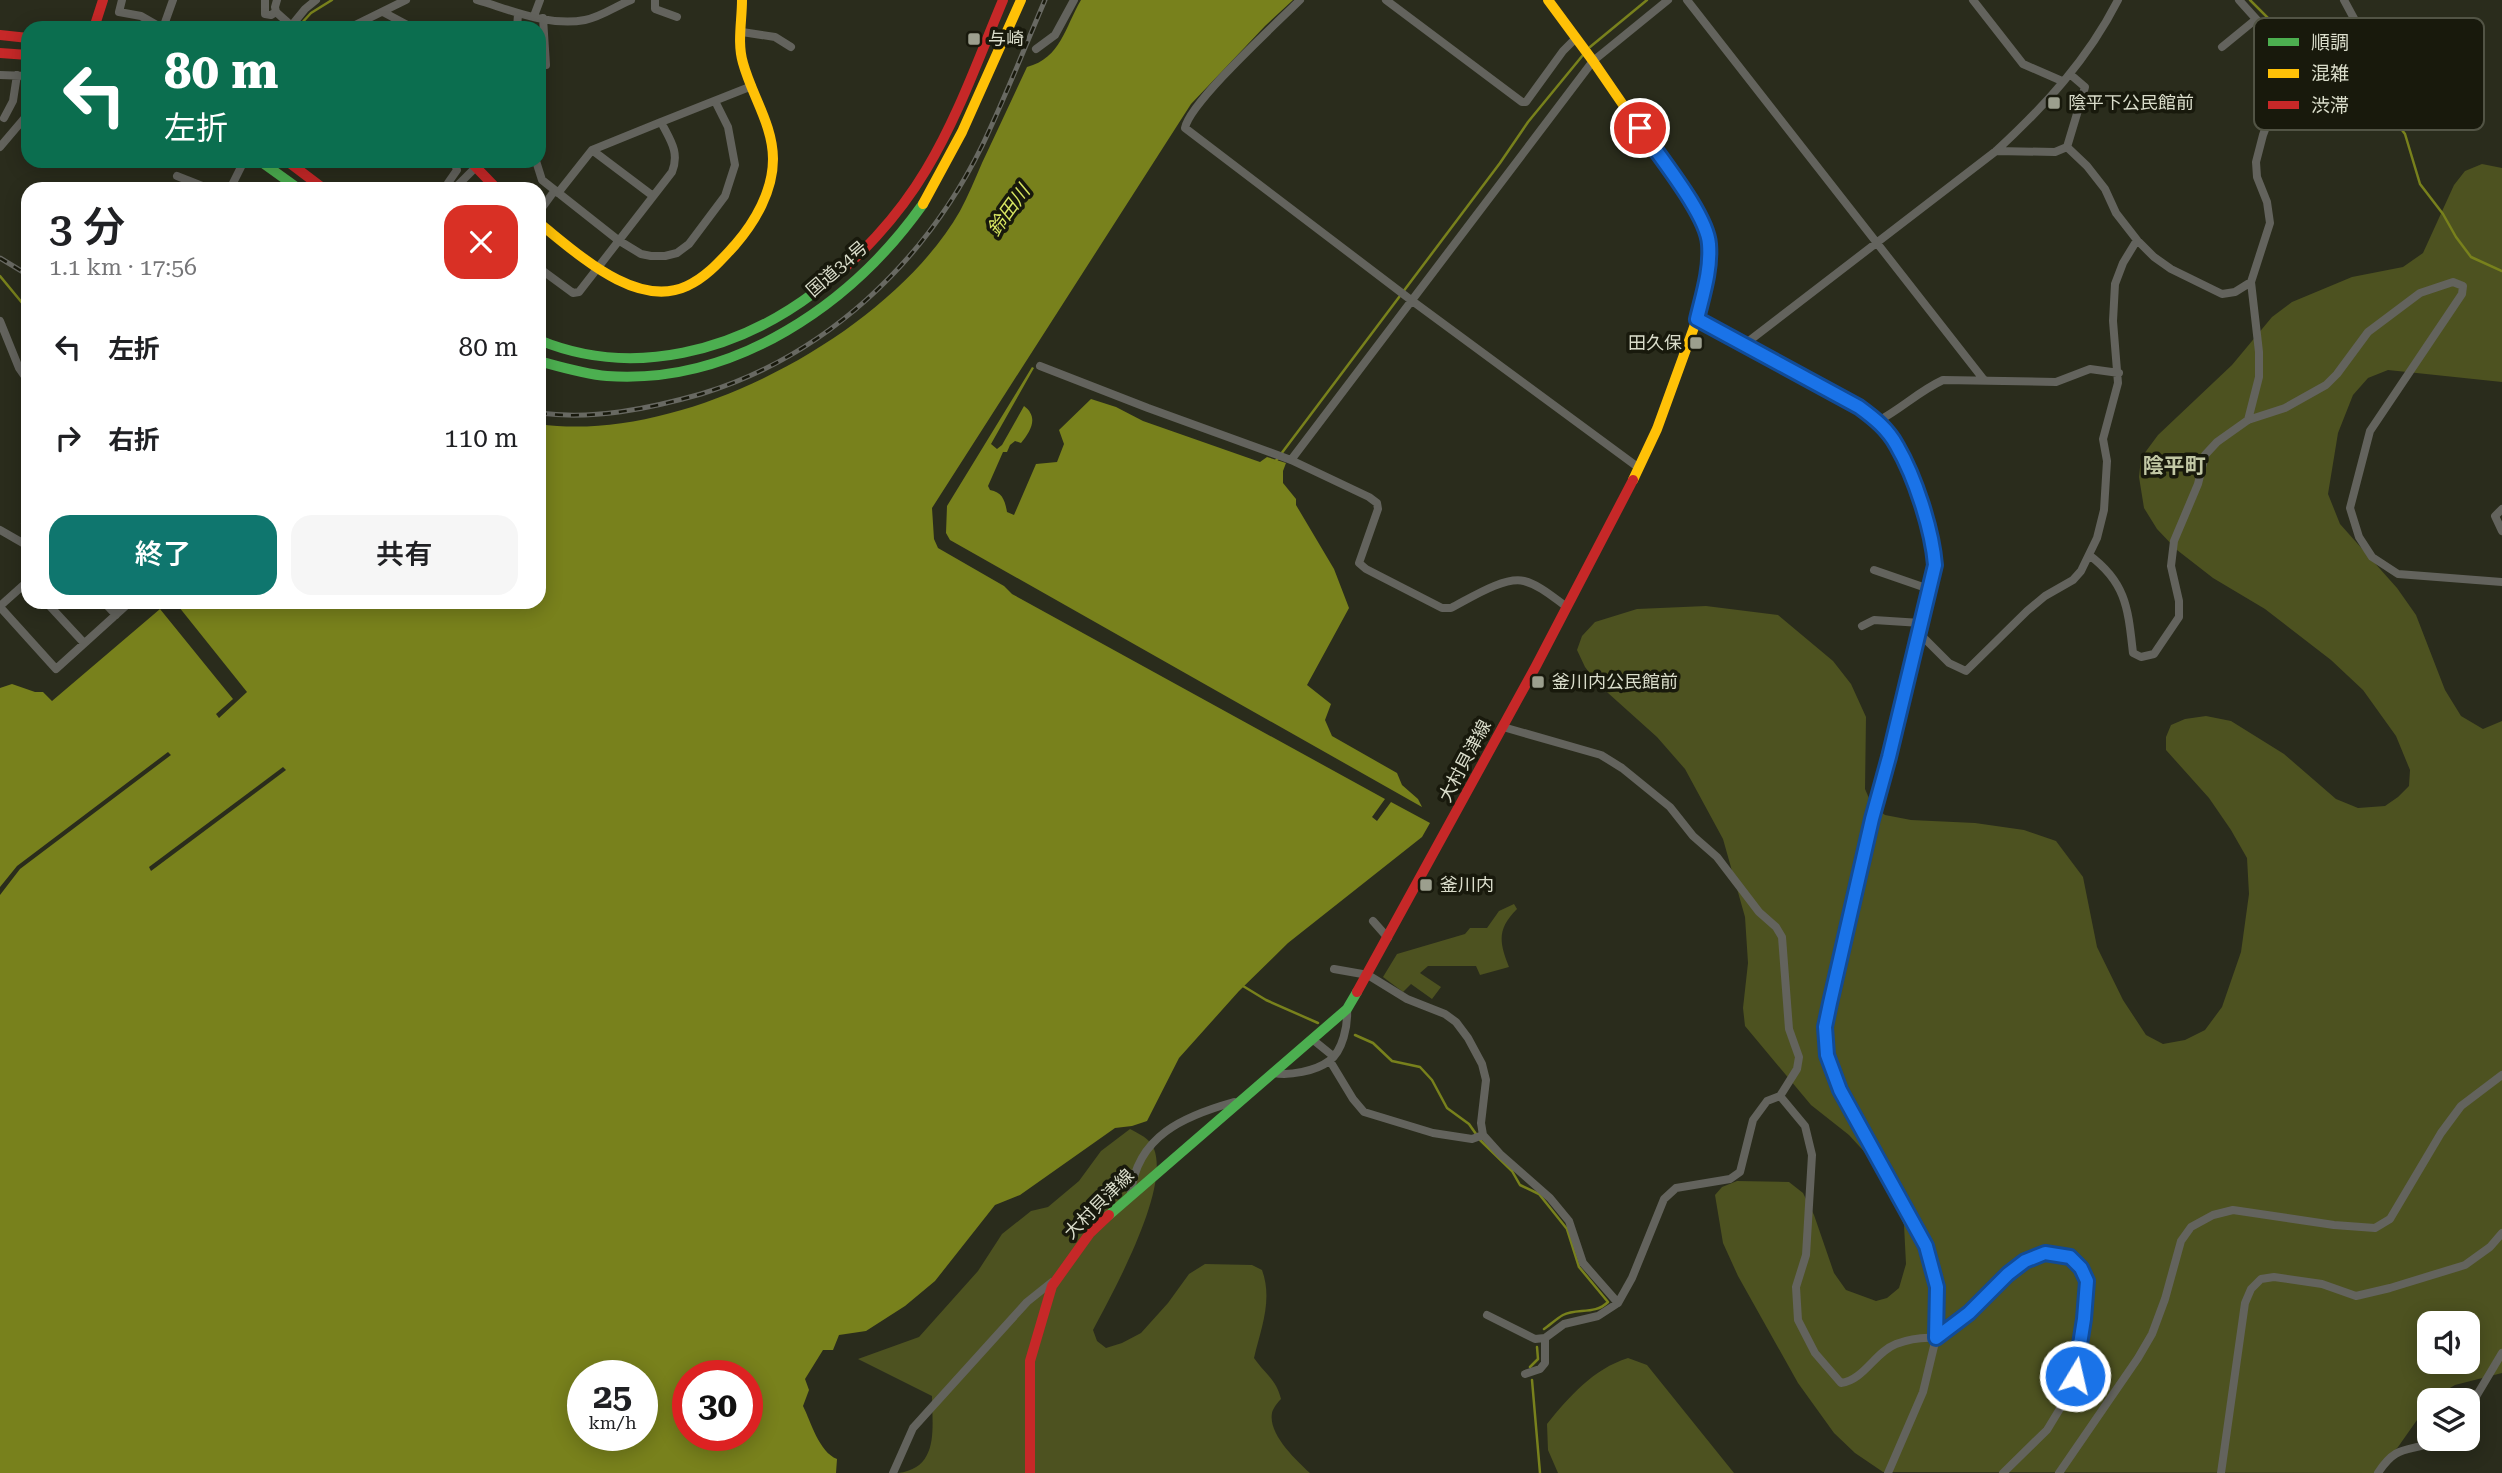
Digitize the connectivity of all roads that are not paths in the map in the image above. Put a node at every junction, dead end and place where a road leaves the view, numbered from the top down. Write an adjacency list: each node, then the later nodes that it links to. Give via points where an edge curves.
1 (103, 0): 34 (main road)
2 (122, 0): 35 (street, via 119,12)
3 (173, 0): 36 (street)
4 (265, 0): 27 (street, via 265,14)
5 (277, 0): 27 (street)
6 (316, 0): 38 (street)
7 (406, 0): 28 (street)
8 (477, 0): 26 (street)
9 (507, 0): 26 (street)
10 (540, 0): 30 (street)
11 (631, 0): 30 (street, via 587,20)
12 (655, 0): 31 (street, via 655,9)
13 (742, 0): 44 (main road)
14 (1003, 0): 95 (main road, 国道34号, via 923,176 870,245 831,281 754,332 682,356 589,356)
15 (1021, 0): 97 (main road, 国道34号, via 941,174 889,246 831,301 782,334 748,350 675,373 614,376)
16 (1074, 0): 50 (street, via 1055,35)
17 (1300, 0): 90 (street, via 1206,95 1185,128)
18 (1386, 0): 47 (street, via 1522,102 1563,51)
19 (1548, 0): 47 (main road, 大村貝津線)
20 (1668, 0): 53 (street)
21 (1687, 0): 86 (street)
22 (1973, 0): 58 (street, via 2023,64)
23 (2118, 0): 57 (street)
24 (2239, 0): 33 (street)
25 (2344, 0): 32 (street)
26 (504, 10): 29 (street)
27 (276, 12): 37 (street)
28 (383, 12): 39 (street); 40 (street)
29 (518, 14): 30 (street); 41 (street)
30 (539, 17): 42 (street)
31 (677, 18)
32 (2354, 18)
33 (2254, 19)
34 (96, 21)
35 (150, 21)
36 (166, 21)
37 (286, 21)
38 (297, 21)
39 (364, 21)
40 (400, 21)
41 (518, 21)
42 (540, 21)
43 (2254, 21): 49 (street)
44 (742, 32): 48 (street, via 775,37); 59 (main road, via 741,61)
45 (0, 35): 46 (main road)
46 (21, 37)
47 (1579, 42): 53 (main road, 大村貝津線)
48 (791, 47)
49 (2221, 47)
50 (1036, 49)
51 (0, 53): 52 (main road)
52 (21, 54)
53 (1592, 60): 90 (street); 91 (main road, 大村貝津線, via 1700,217 1709,242 1707,278)
54 (0, 75): 55 (street)
55 (17, 75): 56 (street); 61 (street, via 13,101)
56 (21, 75)
57 (2071, 75): 58 (street); 66 (street, via 2085,87)
58 (2062, 81): 68 (street)
59 (752, 86): 60 (street); 87 (main road, via 771,136 771,181 750,225 721,264 695,284 665,291 640,290)
60 (715, 101): 63 (street); 84 (street, via 728,127 735,165 724,196 689,244 677,253 652,257)
61 (4, 118)
62 (21, 122): 65 (street)
63 (661, 122): 67 (street); 81 (street, via 676,161)
64 (2266, 130): 89 (street, via 2256,162 2270,223)
65 (0, 147)
66 (2067, 147): 68 (street, via 2055,152); 85 (street, via 2105,189)
67 (592, 150): 80 (street); 81 (street)
68 (1996, 151): 86 (street)
69 (270, 168): 75 (main road)
70 (296, 168): 76 (main road)
71 (471, 168): 77 (street)
72 (480, 168): 78 (main road)
73 (177, 176): 74 (street)
74 (190, 182)
75 (289, 182)
76 (315, 182)
77 (458, 182)
78 (491, 182)
79 (546, 183): 80 (street)
80 (557, 192): 82 (street); 84 (street)
81 (653, 196): 84 (street)
82 (546, 204)
83 (546, 229): 87 (main road)
84 (618, 240): 87 (street)
85 (2137, 240): 89 (street, via 2171,269 2222,294); 100 (street, via 2115,284 2113,321)
86 (1878, 244): 94 (street); 101 (street)
87 (596, 268): 88 (street, via 593,277 573,293)
88 (546, 273)
89 (2251, 282): 102 (street, via 2259,377)
90 (1410, 298): 104 (street); 105 (street)
91 (1697, 319): 94 (street); 105 (main road, 大村貝津線)
92 (0, 321): 99 (street)
93 (546, 343): 95 (main road, 国道34号)
94 (1745, 344): 103 (street)
95 (550, 345): 96 (street)
96 (546, 350)
97 (546, 362)
98 (1040, 366): 104 (street)
99 (21, 371)
100 (2119, 373): 101 (street, via 2090,369 2056,382); 110 (street, via 2103,439 2107,461 2104,510)
101 (1984, 380): 103 (street, via 1943,380)
102 (2248, 420): 110 (street, via 2205,455 2175,541 2171,566 2179,617 2154,654 2141,657 2133,653 2127,605 2118,584); 112 (street, via 2285,408 2326,385 2368,332 2410,299 2438,285 2453,282 2463,286 2370,431 2350,508 2359,537 2372,557 2398,574)
103 (1878, 421): 114 (street, via 1897,445 1933,541 1935,565)
104 (1289, 460): 116 (street, via 1377,503 1359,563 1366,569 1442,608 1510,580 1538,587)
105 (1639, 468): 116 (main road, 大村貝津線)
106 (2502, 509): 108 (street, via 2495,516)
107 (0, 530): 109 (street)
108 (2502, 531)
109 (21, 542)
110 (2089, 555): 123 (street, via 2073,580 2027,611 1966,671 1949,663)
111 (1874, 570): 114 (street)
112 (2502, 582)
113 (21, 588): 115 (street)
114 (1929, 589): 121 (street)
115 (0, 607): 124 (street, via 56,669)
116 (1567, 607): 125 (main road, 大村貝津線)
117 (52, 609): 124 (street)
118 (110, 609): 120 (street)
119 (122, 609): 120 (street)
120 (116, 615): 124 (street)
121 (1922, 623): 122 (street, via 1874,621); 123 (street)
122 (1862, 626)
123 (1919, 633): 144 (street, via 1825,1027 1827,1055 1840,1090 1926,1246 1937,1287)
124 (84, 643)
125 (1503, 727): 127 (main road, 大村貝津線); 135 (street, via 1601,755 1622,768 1670,807 1776,927 1782,937 1789,1028 1798,1057 1797,1069)
126 (1373, 921): 127 (street)
127 (1388, 938): 129 (main road, 大村貝津線)
128 (1334, 970): 129 (street)
129 (1368, 975): 130 (main road, 大村貝津線); 137 (street, via 1407,999 1445,1014 1468,1038 1486,1080)
130 (1347, 1009): 131 (main road, 大村貝津線); 132 (street, via 1348,1023)
131 (1312, 1039): 132 (street); 133 (main road, 大村貝津線)
132 (1331, 1058): 133 (street, via 1289,1076); 137 (street, via 1364,1112 1433,1133)
133 (1274, 1073): 136 (main road, 大村貝津線)
134 (2502, 1075): 153 (street, via 2461,1106 2390,1219 2375,1228 2233,1210 2213,1214 2191,1227 2181,1241 2152,1334)
135 (1780, 1096): 141 (street, via 1767,1101 1754,1119 1740,1172 1730,1179 1676,1188 1664,1199); 144 (street, via 1805,1126 1812,1155 1806,1255 1796,1287 1798,1320 1815,1353 1841,1383 1851,1382 1896,1344)
136 (1240, 1100): 138 (main road, 大村貝津線); 138 (street, via 1179,1121 1160,1136 1137,1165)
137 (1478, 1137): 141 (street, via 1550,1198 1569,1221 1583,1263)
138 (1131, 1194): 140 (main road, 大村貝津線, via 1090,1233)
139 (2502, 1233): 154 (street, via 2465,1265 2356,1296 2322,1284 2261,1279 2250,1289 2245,1303)
140 (1057, 1278): 149 (street, via 1027,1301 913,1427); 150 (main road, 大村貝津線, via 1030,1361)
141 (1618, 1303): 143 (street, via 1598,1316 1564,1324)
142 (1487, 1315): 143 (street, via 1535,1339)
143 (1545, 1338): 146 (street, via 1545,1363)
144 (1936, 1338): 151 (street, via 1923,1392); 152 (street, via 2025,1261 2045,1253 2060,1254 2081,1268 2087,1281 2075,1376 2047,1430)
145 (2502, 1353): 147 (street)
146 (1525, 1374)
147 (2480, 1390)
148 (2417, 1447): 155 (street, via 2396,1452)
149 (893, 1473)
150 (1030, 1473)
151 (1888, 1473)
152 (2003, 1473)
153 (2059, 1473)
154 (2221, 1473)
155 (2378, 1473)

